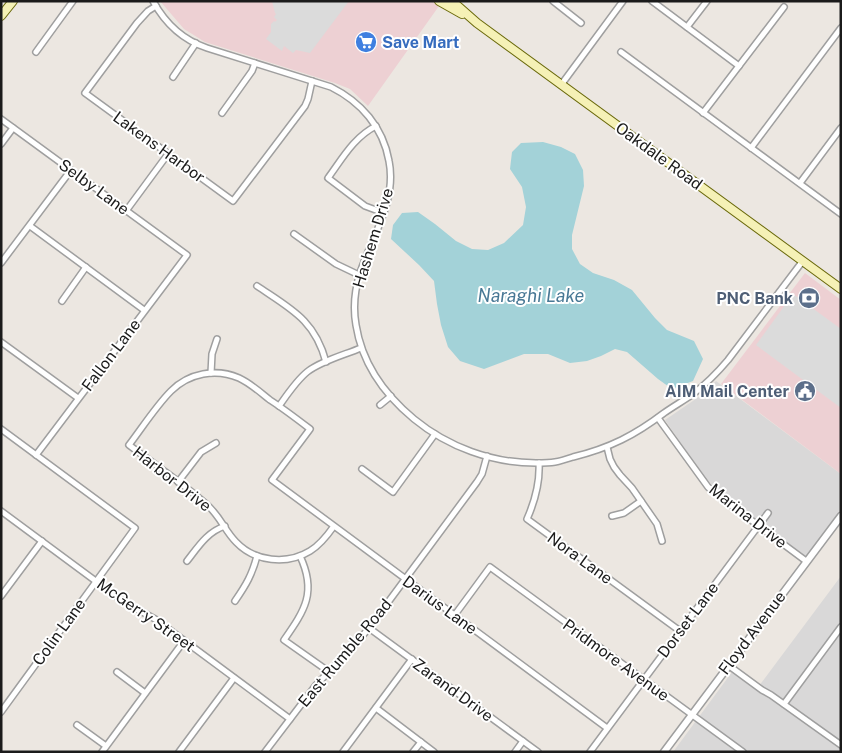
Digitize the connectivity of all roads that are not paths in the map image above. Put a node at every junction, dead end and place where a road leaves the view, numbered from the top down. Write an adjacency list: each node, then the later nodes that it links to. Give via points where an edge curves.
1 (13, 1): 11 (main road)
2 (72, 1): 17 (street)
3 (439, 1): 12 (main road, Oakdale Road)
4 (452, 1): 12 (main road, Oakdale Road)
5 (553, 1): 13 (street)
6 (623, 1): 23 (street)
7 (652, 1): 14 (street)
8 (707, 1): 14 (street)
9 (154, 4): 16 (street, Hashem Drive, via 174,29); 32 (street, Lakens Harbor, via 85,93)
10 (784, 7): 20 (street)
11 (1, 16)
12 (477, 23): 23 (main road, Oakdale Road)
13 (581, 23)
14 (687, 27): 20 (street)
15 (841, 28): 31 (street)
16 (196, 43): 19 (street, Hashem Drive); 21 (street)
17 (36, 52)
18 (621, 52): 25 (street)
19 (255, 63): 22 (street, Hashem Drive); 24 (street)
20 (739, 66): 25 (street)
21 (173, 77)
22 (312, 81): 27 (street, Hashem Drive, via 348,96); 32 (street, Lakens Harbor, via 304,106 233,201)
23 (561, 85): 41 (main road, Oakdale Road)
24 (222, 113)
25 (703, 113): 31 (street)
26 (1, 119): 28 (street, Selby Lane)
27 (376, 126): 36 (street, Hashem Drive, via 390,164 390,186); 36 (street, via 358,138 328,178 365,206)
28 (13, 128): 30 (street); 33 (street, Selby Lane)
29 (841, 128): 34 (street)
30 (1, 144)
31 (750, 148): 34 (street)
32 (168, 154): 35 (street)
33 (71, 170): 35 (street, Selby Lane); 38 (street)
34 (800, 183): 37 (street)
35 (126, 211): 40 (street, Selby Lane)
36 (384, 213): 44 (street, Hashem Drive)
37 (841, 214)
38 (30, 226): 42 (street); 43 (street)
39 (294, 234): 44 (street, via 336,264)
40 (186, 255): 48 (street, Fallon Lane)
41 (802, 262): 46 (main road, Oakdale Road); 58 (street, Hashem Drive, via 718,372)
42 (1, 263)
43 (86, 267): 47 (street); 48 (street)
44 (359, 275): 51 (street, Hashem Drive, via 355,310)
45 (257, 286): 52 (street, via 310,326 323,349)
46 (841, 289)
47 (62, 301)
48 (144, 310): 55 (street, Fallon Lane)
49 (217, 339): 53 (street)
50 (1, 342): 55 (street)
51 (361, 348): 52 (street); 54 (street, Hashem Drive, via 374,376)
52 (326, 362): 57 (street, via 306,372)
53 (211, 373): 57 (street, via 239,378); 67 (street, Harbor Drive, via 186,379 172,390 129,445)
54 (391, 396): 56 (street); 60 (street, Hashem Drive, via 412,418)
55 (78, 398): 63 (street, Fallon Lane)
56 (380, 405)
57 (279, 406): 74 (street, Darius Lane, via 310,429 272,480)
58 (658, 418): 62 (street, Hashem Drive); 75 (street, Marina Drive, via 708,486)
59 (1, 429): 63 (street)
60 (435, 434): 64 (street, Hashem Drive); 66 (street, via 393,492)
61 (216, 443): 67 (street, via 201,452)
62 (607, 447): 65 (street, Hashem Drive, via 555,462); 68 (street, via 614,467)
63 (36, 455): 83 (street, Colin Lane, via 135,528)
64 (487, 456): 65 (street, Hashem Drive); 82 (street, East Rumble Road, via 477,482)
65 (539, 463): 89 (street, Nora Lane, via 535,498 527,519)
66 (362, 469)
67 (178, 482): 73 (street, Harbor Drive, via 205,502)
68 (641, 501): 71 (street, via 624,513); 77 (street, via 657,524)
69 (1, 511): 76 (street, McGerry Street)
70 (768, 513): 75 (street, Dorset Lane)
71 (612, 516)
72 (841, 516): 81 (street, Floyd Avenue)
73 (225, 526): 78 (street, Harbor Drive, via 242,548); 80 (street, via 205,538)
74 (334, 526): 79 (street, Harbor Drive, via 318,546); 82 (street, Darius Lane)
75 (759, 526): 81 (street, Marina Drive); 89 (street, Dorset Lane)
76 (42, 541): 83 (street, McGerry Street); 84 (street)
77 (662, 541)
78 (258, 556): 79 (street, Harbor Drive, via 275,560); 85 (street, via 250,578)
79 (300, 556): 93 (street, via 308,583 306,601 300,618 284,640)
80 (187, 561)
81 (806, 561): 92 (street, Floyd Avenue)
82 (405, 579): 86 (street, Darius Lane); 88 (street, East Rumble Road)
83 (97, 582): 90 (street, McGerry Street); 100 (street, Colin Lane)
84 (1, 596)
85 (235, 601)
86 (454, 616): 96 (street, Pridmore Avenue, via 490,567); 104 (street, Darius Lane)
87 (841, 627): 98 (street)
88 (369, 628): 91 (street, Zarand Drive); 93 (street, East Rumble Road)
89 (680, 631): 96 (street, Dorset Lane)
90 (184, 641): 95 (street, McGerry Street); 97 (street)
91 (412, 660): 99 (street); 105 (street, Zarand Drive)
92 (728, 665): 98 (street); 101 (street, Floyd Avenue)
93 (328, 671): 102 (street, East Rumble Road)
94 (117, 672): 97 (street)
95 (234, 678): 102 (street, McGerry Street); 110 (street)
96 (644, 680): 101 (street, Pridmore Avenue); 104 (street, Dorset Lane)
97 (145, 693): 108 (street)
98 (784, 704): 107 (street)
99 (376, 708): 106 (street); 112 (street)
100 (1, 712)
101 (692, 714): 118 (street, Floyd Avenue); 119 (street, Pridmore Avenue)
102 (290, 719): 111 (street, East Rumble Road)
103 (77, 725): 108 (street)
104 (607, 728): 117 (street, Dorset Lane)
105 (523, 741): 115 (street); 116 (street, Zarand Drive)
106 (421, 742): 113 (street); 114 (street)
107 (840, 743)
108 (106, 746): 109 (street)
109 (102, 752)
110 (179, 752)
111 (266, 752)
112 (343, 752)
113 (413, 752)
114 (434, 752)
115 (515, 752)
116 (538, 752)
117 (590, 752)
118 (664, 752)
119 (743, 752)

